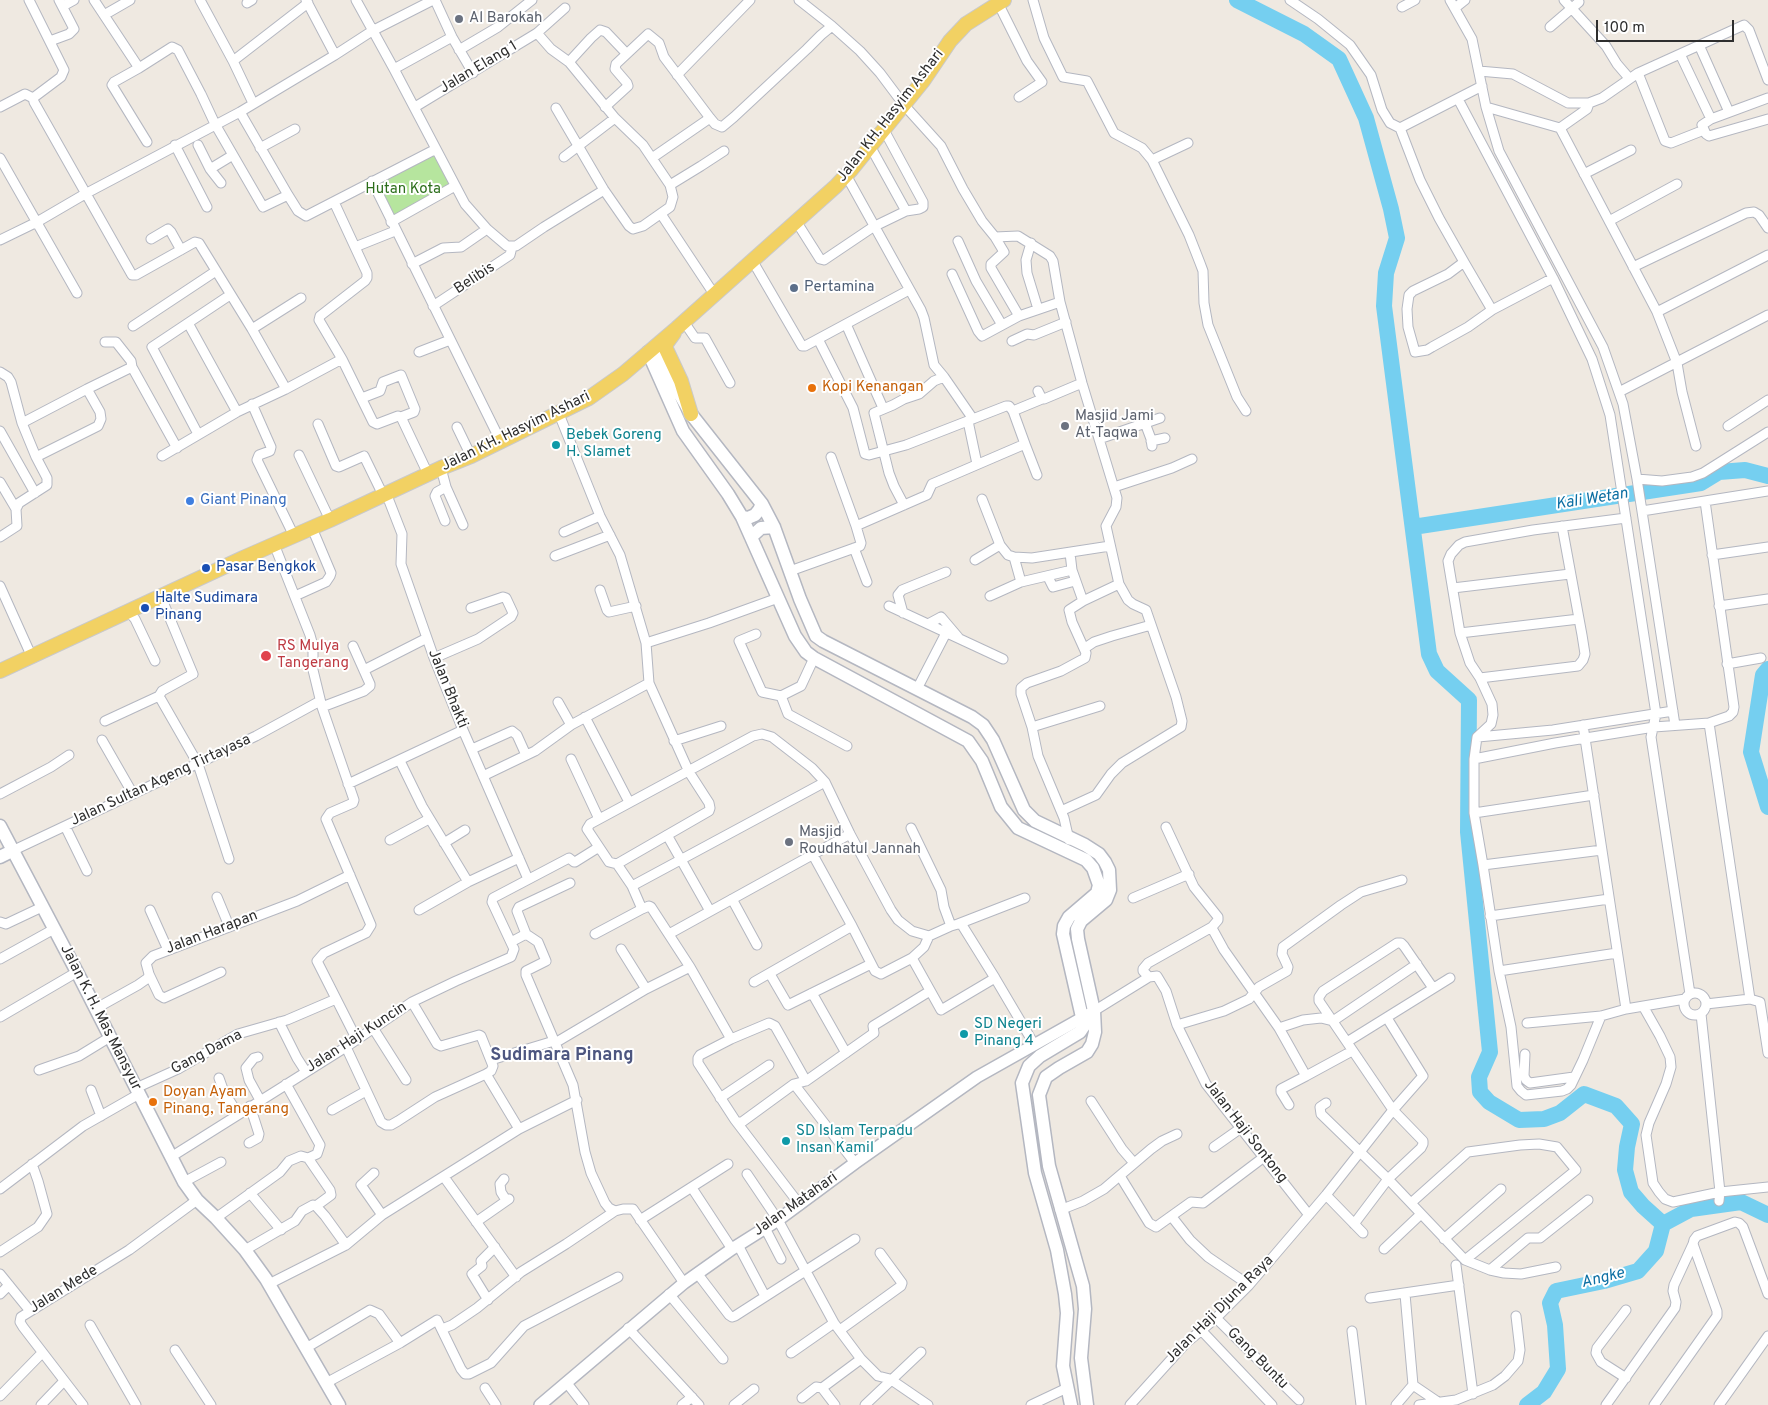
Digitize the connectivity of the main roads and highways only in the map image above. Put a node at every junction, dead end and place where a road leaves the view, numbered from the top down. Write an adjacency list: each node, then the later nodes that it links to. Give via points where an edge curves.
1 (1004, 1): 2 (main road, Jalan KH. Hasyim Ashari, via 966,24 950,41 904,105 846,175)
2 (681, 325): 3 (main road, Jalan KH. Hasyim Ashari); 4 (main road, via 669,339 666,349)
3 (652, 349): 4 (main road); 6 (main road, via 683,431); 9 (main road, Jalan KH. Hasyim Ashari, via 609,385 559,414)
4 (691, 414): 5 (main road)
5 (762, 504): 6 (main road, via 755,515); 7 (main road)
6 (742, 518): 8 (main road)
7 (774, 527): 8 (main road, via 761,528); 10 (main road, via 816,636)
8 (751, 537): 11 (main road, via 806,652)
9 (0, 671)
10 (917, 689): 11 (main road); 15 (main road, via 983,725 994,740 1024,810 1034,821 1085,844 1105,862 1110,879 1106,900 1081,921 1077,929)
11 (908, 708): 15 (main road, via 968,741 982,761 1001,807 1018,828 1086,860 1093,868 1099,885 1097,893 1069,917 1063,934)
12 (0, 826): 13 (main road, Jalan K. H. Mas Mansyur)
13 (12, 851): 14 (main road, Jalan Sultan Ageng Tirtayasa); 16 (main road, Jalan K. H. Mas Mansyur, via 184,1182 196,1200 245,1250 269,1284)
14 (0, 857)
15 (1088, 1014): 17 (main road, via 1080,1032 1029,1066 1022,1083 1035,1173 1057,1250 1065,1294 1067,1313 1063,1366); 18 (main road, via 1095,1032 1092,1044 1087,1052 1046,1077 1039,1095 1049,1166 1083,1286 1085,1309 1081,1358)
16 (339, 1405)
17 (1071, 1405)
18 (1087, 1405)

